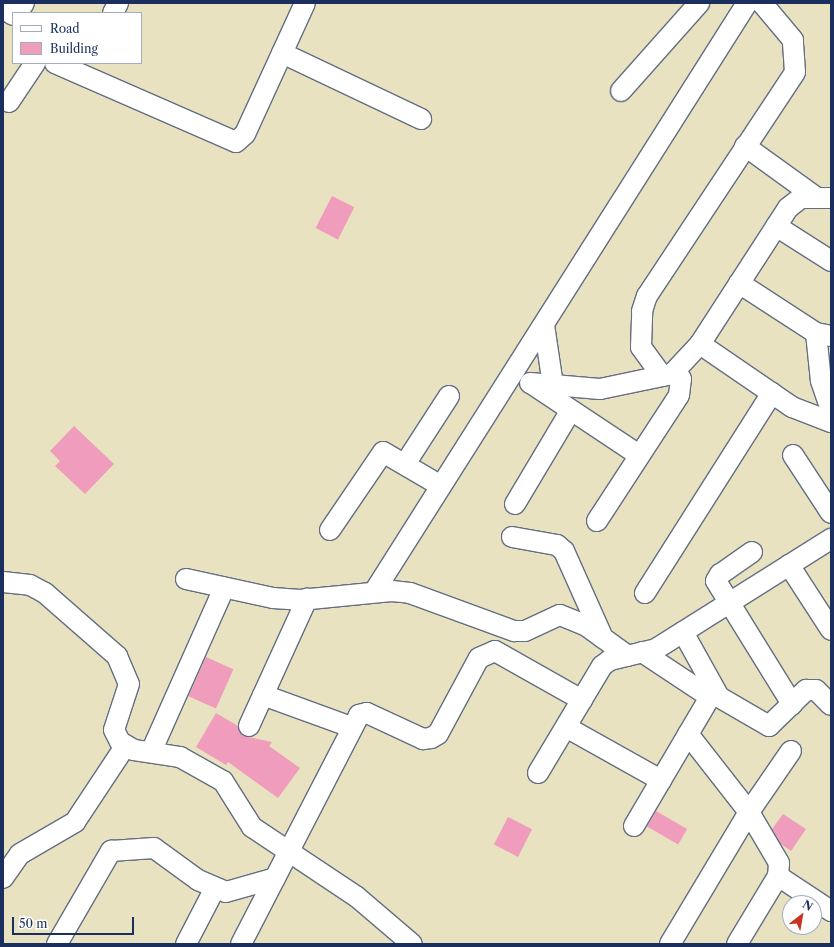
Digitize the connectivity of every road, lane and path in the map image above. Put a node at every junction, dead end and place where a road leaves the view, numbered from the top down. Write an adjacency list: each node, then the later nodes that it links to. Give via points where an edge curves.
1 (24, 3): 8 (street)
2 (118, 3): 9 (street)
3 (305, 3): 11 (street)
4 (699, 3): 15 (street)
5 (748, 3): 23 (street)
6 (762, 3): 18 (street, via 793,40 795,72)
7 (3, 8): 10 (street)
8 (18, 12)
9 (114, 12)
10 (12, 14)
11 (282, 53): 14 (street, via 245,134 236,142); 17 (street)
12 (34, 64): 16 (street)
13 (60, 64): 14 (street)
14 (86, 69)
15 (621, 91)
16 (9, 102)
17 (421, 119)
18 (745, 146): 19 (street); 26 (street, via 647,296 642,311 641,346)
19 (824, 198): 20 (street, via 795,201)
20 (776, 226): 21 (street); 22 (street)
21 (831, 261)
22 (739, 283): 24 (street); 25 (street)
23 (544, 325): 27 (street); 28 (street)
24 (823, 334): 29 (street)
25 (700, 344): 26 (street); 31 (street)
26 (669, 373): 30 (street); 36 (street, via 681,379 679,395)
27 (522, 378): 28 (street); 34 (street); 39 (street)
28 (553, 385): 30 (street)
29 (827, 388): 33 (street)
30 (600, 389): 34 (street)
31 (772, 393): 35 (street, via 807,414); 52 (street)
32 (449, 396): 38 (street)
33 (831, 410)
34 (578, 414): 36 (street); 40 (street)
35 (831, 422)
36 (638, 455): 42 (street)
37 (793, 455): 41 (street)
38 (405, 464): 39 (street); 43 (street, via 389,454 378,456)
39 (441, 486): 51 (street)
40 (515, 504)
41 (831, 513)
42 (597, 521)
43 (330, 530)
44 (512, 537): 58 (street, via 557,546 564,551)
45 (831, 539): 47 (street)
46 (752, 552): 54 (street, via 717,577)
47 (788, 565): 54 (street); 55 (street)
48 (186, 579): 50 (street)
49 (5, 580): 70 (street, via 30,585 45,593 117,656 129,684 114,735)
50 (224, 588): 53 (street, via 273,598); 72 (street)
51 (374, 592): 53 (street); 56 (street, via 410,593 488,623)
52 (645, 593)
53 (307, 599): 61 (street)
54 (729, 603): 57 (street); 64 (street)
55 (831, 630)
56 (521, 631): 58 (street, via 560,615 585,625); 59 (street)
57 (683, 632): 60 (street, via 656,649); 62 (street)
58 (604, 639): 60 (street)
59 (505, 653): 63 (street); 67 (street, via 495,651 479,658 438,734 431,738 423,739 367,713 359,715)
60 (635, 654): 62 (street); 63 (street, via 610,660 602,666)
61 (263, 695): 66 (street); 67 (street)
62 (715, 697): 64 (street, via 769,726); 69 (street)
63 (582, 700): 68 (street)
64 (792, 704): 65 (street, via 811,688)
65 (831, 705)
66 (249, 726)
67 (351, 727): 77 (street)
68 (566, 727): 73 (street); 74 (street)
69 (688, 734): 74 (street); 75 (street)
70 (126, 745): 72 (street); 79 (street, via 75,822 20,854)
71 (791, 751): 75 (street)
72 (151, 752): 77 (street, via 180,757 223,781 252,827)
73 (538, 773)
74 (661, 780): 76 (street)
75 (749, 812): 78 (street, via 779,863); 83 (street)
76 (634, 826)
77 (287, 854): 80 (street); 87 (street, via 357,897)
78 (778, 876): 82 (street); 88 (street)
79 (3, 878)
80 (275, 878): 81 (street, via 238,892); 86 (street)
81 (214, 890): 84 (street, via 154,848 111,851); 85 (street)
82 (831, 911)
83 (676, 942)
84 (57, 944)
85 (186, 944)
86 (241, 944)
87 (412, 944)
88 (736, 944)

